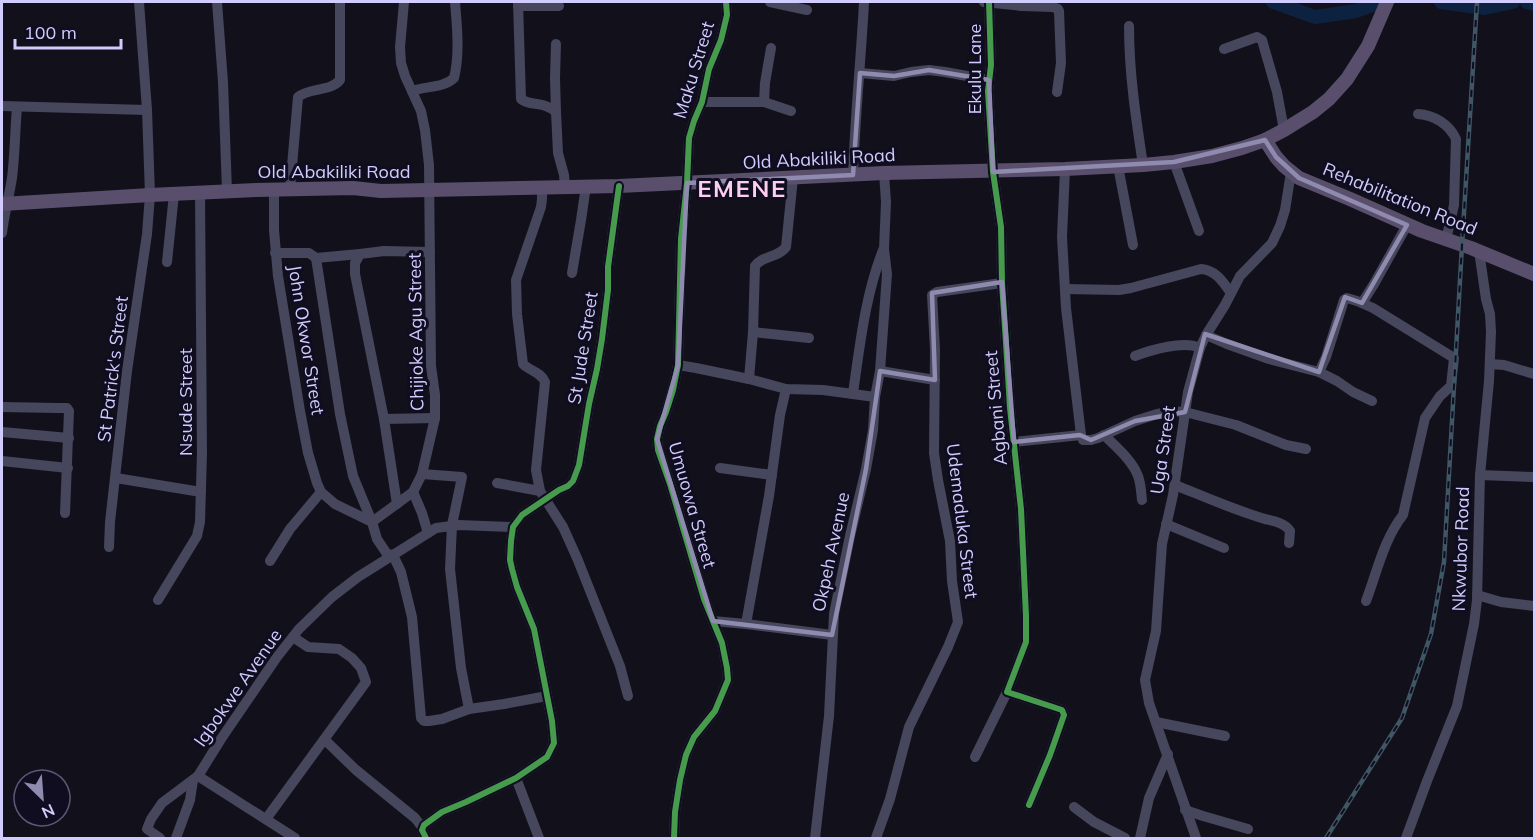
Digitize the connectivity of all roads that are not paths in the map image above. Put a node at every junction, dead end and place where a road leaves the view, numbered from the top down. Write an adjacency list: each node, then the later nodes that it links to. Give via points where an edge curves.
1 (140, 2): 26 (street, St Patrick's Street)
2 (217, 2): 49 (street)
3 (340, 2): 46 (street, via 340,80 336,85 298,97)
4 (404, 2): 20 (street, Chijioke Agu Street, via 401,63)
5 (455, 2): 20 (street, via 454,78 446,84)
6 (726, 2): 22 (street, Maku Street, via 721,40)
7 (770, 2): 13 (street)
8 (864, 2): 18 (street)
9 (986, 2): 19 (street, Ekulu Lane); 21 (street, via 1058,9 1061,63)
10 (1387, 2): 30 (main road, Old Abakiliki Road, via 1368,46 1337,91)
11 (518, 4): 12 (street); 28 (street, via 521,99 544,104)
12 (559, 6)
13 (807, 10)
14 (1129, 27): 33 (street)
15 (556, 44): 28 (street)
16 (771, 48): 23 (street)
17 (1224, 49): 30 (street, via 1257,37 1262,40)
18 (860, 73): 19 (street, Ekulu Lane, via 894,76 929,70); 39 (street)
19 (989, 80): 36 (street, Ekulu Lane)
20 (412, 91): 47 (street, Chijioke Agu Street, via 425,130)
21 (1057, 92)
22 (702, 102): 23 (street); 41 (street, Maku Street, via 690,138)
23 (764, 102): 27 (street)
24 (2, 106): 25 (street)
25 (17, 107): 26 (street); 53 (street, via 12,174)
26 (147, 110): 52 (street, St Patrick's Street)
27 (791, 111)
28 (556, 112): 45 (street)
29 (1418, 114): 57 (street, via 1448,126 1456,139 1454,205)
30 (1284, 130): 31 (main road, Old Abakiliki Road)
31 (1265, 140): 32 (main road, Old Abakiliki Road, via 1212,156); 37 (main road, Rehabilitation Road)
32 (1174, 162): 33 (main road, Old Abakiliki Road); 55 (street)
33 (1143, 165): 34 (main road, Old Abakiliki Road)
34 (1118, 166): 35 (main road, Old Abakiliki Road); 58 (street)
35 (1065, 170): 36 (main road, Old Abakiliki Road); 69 (street)
36 (993, 172): 38 (main road, Old Abakiliki Road); 68 (street, Agbani Street, via 1001,226)
37 (1291, 172): 54 (main road, Rehabilitation Road); 70 (street, Uga Street, via 1285,210 1272,243 1240,276)
38 (884, 173): 39 (main road, Old Abakiliki Road); 59 (street)
39 (853, 175): 40 (main road, Old Abakiliki Road)
40 (793, 178): 41 (main road, Old Abakiliki Road); 72 (street, via 786,247 755,266)
41 (687, 183): 43 (main road, Old Abakiliki Road); 78 (street, Umuowa Street, via 681,239)
42 (586, 186): 43 (main road, Old Abakiliki Road); 45 (main road, Old Abakiliki Road); 66 (street)
43 (619, 186): 111 (street, St Jude Street, via 602,339 579,465 568,486)
44 (542, 187): 45 (main road, Old Abakiliki Road); 47 (main road, Old Abakiliki Road); 111 (street, via 541,207 516,280 523,364 543,376 545,382 536,471)
45 (565, 187)
46 (290, 189): 47 (main road, Old Abakiliki Road); 48 (main road, Old Abakiliki Road)
47 (429, 189): 61 (street, Chijioke Agu Street)
48 (274, 190): 49 (main road, Old Abakiliki Road); 62 (street, John Okwor Street)
49 (227, 191): 50 (main road, Old Abakiliki Road)
50 (200, 193): 51 (main road, Old Abakiliki Road); 108 (street, Nsude Street)
51 (174, 194): 52 (main road, Old Abakiliki Road); 65 (street)
52 (150, 195): 53 (main road, Old Abakiliki Road); 105 (street, St Patrick's Street)
53 (5, 204): 56 (street)
54 (1407, 225): 57 (main road, Rehabilitation Road); 71 (street)
55 (1199, 231)
56 (2, 233)
57 (1446, 240): 60 (main road, Rehabilitation Road)
58 (1133, 245)
59 (884, 249): 79 (street, via 887,274); 85 (street, via 865,315)
60 (1479, 251): 67 (main road, Rehabilitation Road); 77 (street, Nkwubor Road, via 1490,314)
61 (430, 252): 63 (street); 90 (street, Chijioke Agu Street)
62 (275, 253): 64 (street, via 309,253); 109 (street, John Okwor Street, via 308,453)
63 (360, 254): 64 (street); 91 (street, via 355,263 356,274)
64 (316, 258): 115 (street, via 353,477)
65 (167, 262)
66 (572, 273)
67 (1534, 274)
68 (1002, 283): 83 (street, Udemaduka Street, via 937,292 932,296); 96 (street, Agbani Street)
69 (1065, 289): 70 (street, via 1119,290 1201,269 1217,275); 93 (street)
70 (1231, 293): 73 (street, Uga Street)
71 (1362, 303): 80 (street, via 1344,300); 127 (street, via 1454,358 1451,386 1425,418 1403,515 1387,543)
72 (753, 332): 74 (street); 82 (street)
73 (1206, 335): 75 (street, Uga Street); 80 (street, via 1269,359)
74 (809, 338)
75 (1200, 348): 76 (street, via 1180,346); 89 (street, Uga Street)
76 (1135, 356)
77 (1490, 364): 81 (street); 103 (street, Nkwubor Road)
78 (678, 365): 82 (street); 129 (street, Umuowa Street, via 660,426 658,450)
79 (880, 371): 83 (street); 86 (street)
80 (1319, 372): 87 (street)
81 (1534, 374)
82 (749, 379): 84 (street)
83 (935, 380): 158 (street, Udemaduka Street, via 934,453 950,541 958,622 909,727)
84 (786, 388): 85 (street); 102 (street)
85 (853, 393): 86 (street)
86 (875, 397): 131 (street, Okpeh Avenue, via 866,469)
87 (1372, 401)
88 (2, 407): 95 (street, via 67,408)
89 (1185, 412): 94 (street, via 1170,411); 97 (street); 107 (street, Uga Street)
90 (435, 418): 91 (street); 101 (street, Chijioke Agu Street)
91 (384, 419): 113 (street)
92 (2, 432): 95 (street)
93 (1081, 435): 94 (street, via 1083,440); 96 (street)
94 (1104, 435): 112 (street, via 1136,472)
95 (69, 438): 99 (street)
96 (1014, 442): 133 (street, Agbani Street, via 1026,642)
97 (1306, 449)
98 (2, 461): 99 (street)
99 (68, 468): 114 (street)
100 (720, 468): 102 (street)
101 (422, 474): 110 (street, Chijioke Agu Street); 117 (street, via 462,477)
102 (772, 475): 130 (street)
103 (1480, 475): 104 (street); 125 (street, Nkwubor Road)
104 (1534, 477)
105 (116, 478): 108 (street); 121 (street, St Patrick's Street)
106 (497, 483): 111 (street)
107 (1175, 485): 116 (street, Uga Street); 120 (street, via 1288,527)
108 (201, 492): 126 (street, Nsude Street, via 197,536)
109 (321, 492): 115 (street, via 335,504); 124 (street)
110 (413, 492): 113 (street, Chijioke Agu Street); 119 (street)
111 (542, 495): 118 (street, St Jude Street); 135 (street, via 577,558)
112 (1142, 500)
113 (397, 504): 115 (street, Chijioke Agu Street)
114 (65, 513)
115 (372, 522): 123 (street, via 377,539 387,554)
116 (1166, 524): 122 (street); 137 (street, Uga Street, via 1156,631 1146,680)
117 (452, 525): 118 (street); 119 (street, Igbokwe Avenue); 136 (street, via 450,569)
118 (513, 527): 134 (street, via 510,560 534,629)
119 (428, 533): 123 (street, Igbokwe Avenue)
120 (1289, 543)
121 (109, 547)
122 (1224, 548)
123 (393, 555): 132 (street, Igbokwe Avenue, via 332,597); 136 (street, via 412,616 421,718 429,722)
124 (270, 561)
125 (1477, 595): 128 (street); 162 (street, Nkwubor Road, via 1457,706)
126 (158, 600)
127 (1366, 601)
128 (1534, 606)
129 (713, 621): 130 (street); 156 (street, Umuowa Street, via 728,680 715,711 694,737 686,755)
130 (746, 624): 131 (street)
131 (832, 635): 157 (street, Okpeh Avenue, via 828,716)
132 (293, 637): 139 (street, via 308,647 339,650 352,658 366,682); 142 (street, Igbokwe Avenue)
133 (1007, 692): 141 (street); 144 (street, via 1064,712)
134 (547, 696): 136 (street); 143 (street, via 555,743 548,757)
135 (628, 696)
136 (469, 709)
137 (1156, 722): 138 (street); 140 (street, Uga Street)
138 (1225, 736)
139 (325, 740): 147 (street); 148 (street)
140 (1168, 754): 146 (street, Uga Street); 160 (street, via 1149,798)
141 (975, 757)
142 (195, 778): 147 (street); 150 (street, via 162,803); 152 (street)
143 (516, 778): 148 (street, via 442,812); 155 (street)
144 (1029, 805)
145 (1074, 807): 159 (street)
146 (1185, 810): 149 (street); 161 (street, Uga Street)
147 (266, 819): 153 (street)
148 (422, 827): 154 (street)
149 (1248, 828)
150 (145, 834): 151 (street)
151 (160, 838)
152 (176, 838)
153 (295, 838)
154 (426, 838)
155 (539, 838)
156 (674, 838)
157 (814, 838)
158 (876, 838)
159 (1125, 838)
160 (1140, 838)
161 (1196, 838)
162 (1407, 838)

